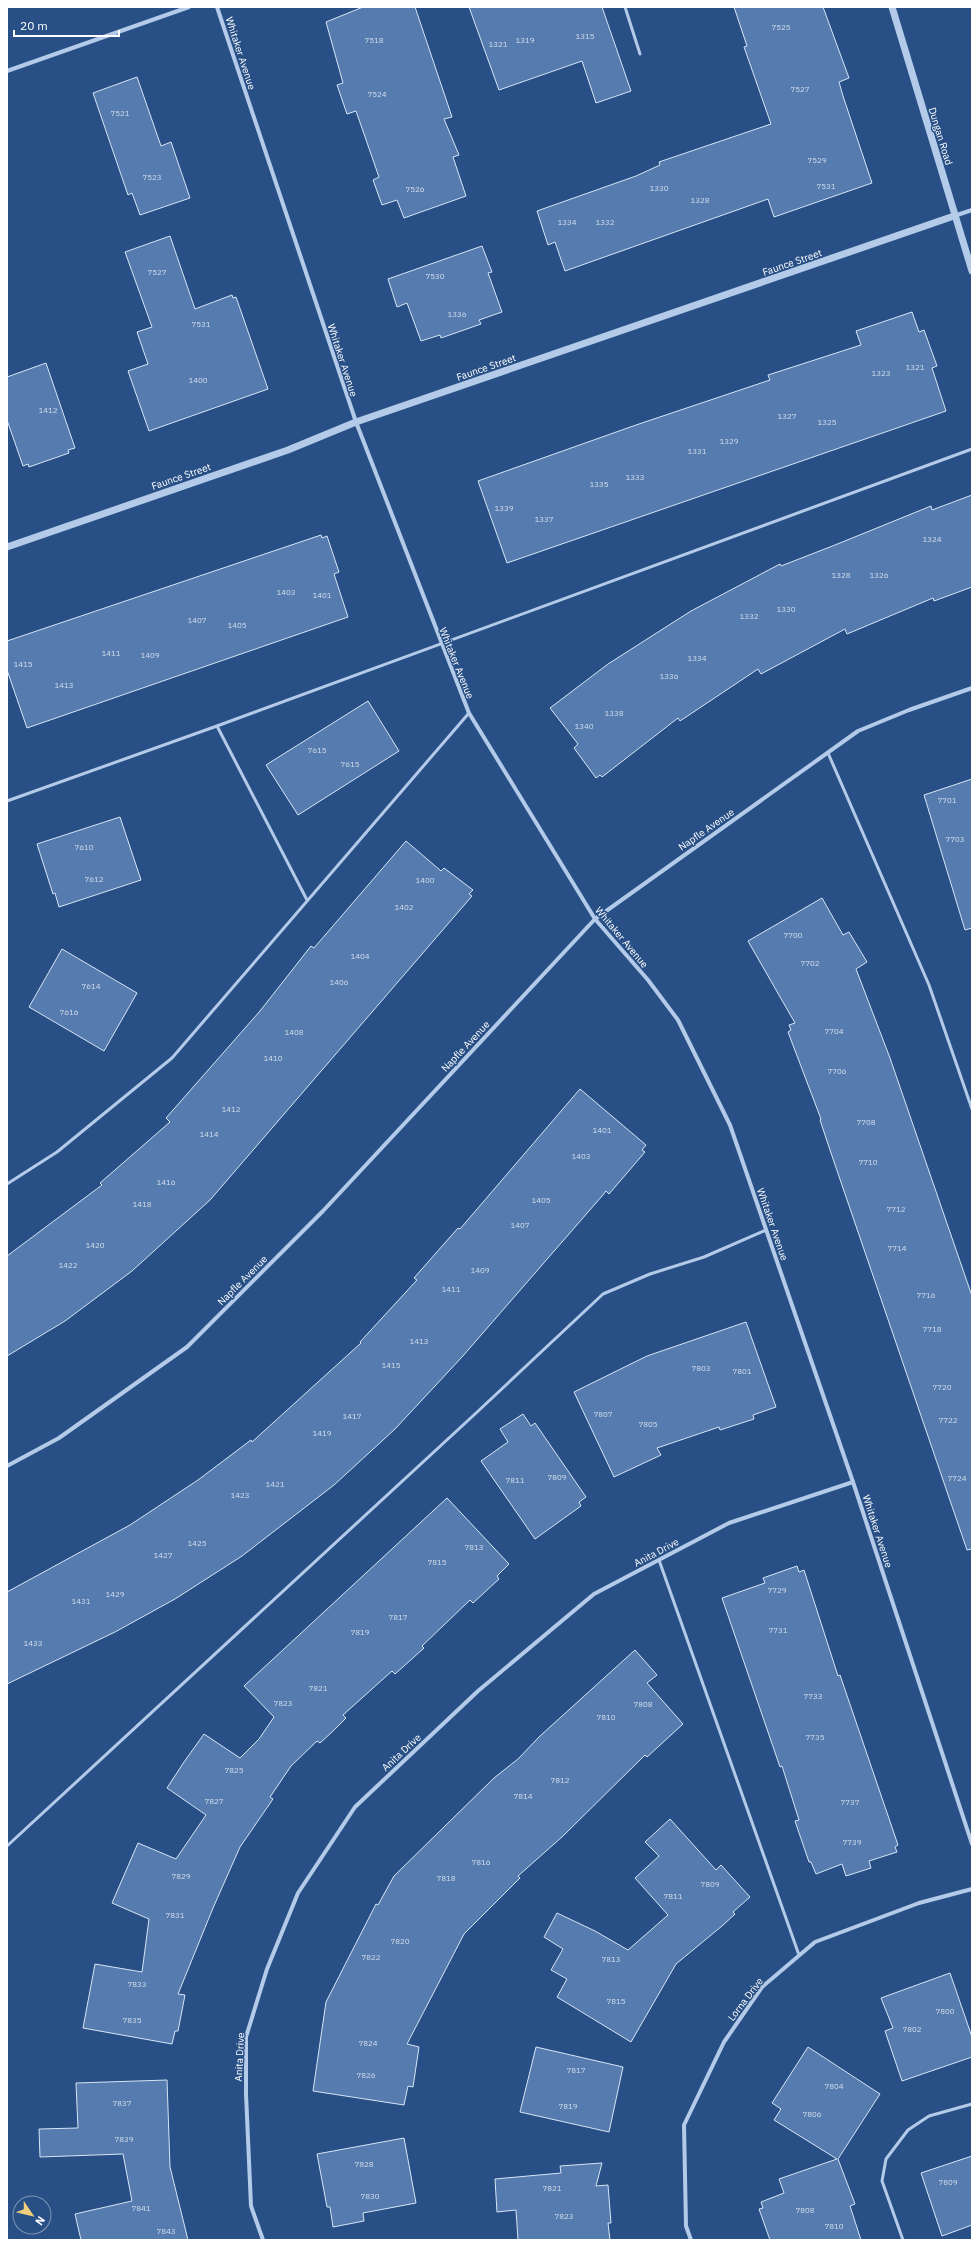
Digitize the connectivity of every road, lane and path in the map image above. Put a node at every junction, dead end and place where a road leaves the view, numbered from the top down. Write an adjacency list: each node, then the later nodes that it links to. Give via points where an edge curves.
1 (189, 7): 6 (street)
2 (217, 7): 10 (street, Whitaker Avenue)
3 (626, 7): 5 (lane)
4 (892, 7): 8 (street, Dungan Road)
5 (640, 54)
6 (7, 71)
7 (972, 210): 8 (street, Faunce Street)
8 (954, 216): 9 (street, Dungan Road); 10 (street, Faunce Street)
9 (972, 271)
10 (356, 422): 12 (street, Faunce Street, via 288,450); 13 (street, Whitaker Avenue)
11 (972, 448): 13 (lane)
12 (7, 547)
13 (441, 643): 15 (street, Whitaker Avenue); 16 (lane)
14 (972, 688): 17 (street, Napfle Avenue, via 858,731)
15 (468, 713): 19 (lane); 20 (street, Whitaker Avenue)
16 (217, 726): 18 (lane); 19 (lane)
17 (828, 753): 20 (street, Napfle Avenue); 21 (lane, via 929,985)
18 (7, 801)
19 (307, 900): 22 (lane, via 172,1058 57,1152)
20 (594, 919): 23 (street, Whitaker Avenue, via 648,980 678,1020 730,1124); 24 (street, Napfle Avenue, via 323,1211 187,1347 59,1438)
21 (972, 1109)
22 (7, 1184)
23 (766, 1230): 25 (street, Whitaker Avenue); 28 (lane, via 704,1257 650,1274 603,1294)
24 (7, 1466)
25 (853, 1482): 26 (street, Anita Drive, via 728,1522); 27 (street, Whitaker Avenue)
26 (659, 1560): 30 (lane); 32 (street, Anita Drive, via 594,1594 478,1691 355,1807 298,1893 267,1969 246,2037 251,2206)
27 (972, 1844)
28 (7, 1846)
29 (972, 1889): 30 (street, Lorna Drive, via 919,1903 815,1942)
30 (799, 1955): 33 (street, Lorna Drive, via 762,1987 724,2042 684,2125 686,2226)
31 (972, 2104): 34 (lane, via 929,2116 908,2130 886,2159 882,2181)
32 (263, 2240)
33 (691, 2240)
34 (903, 2240)

